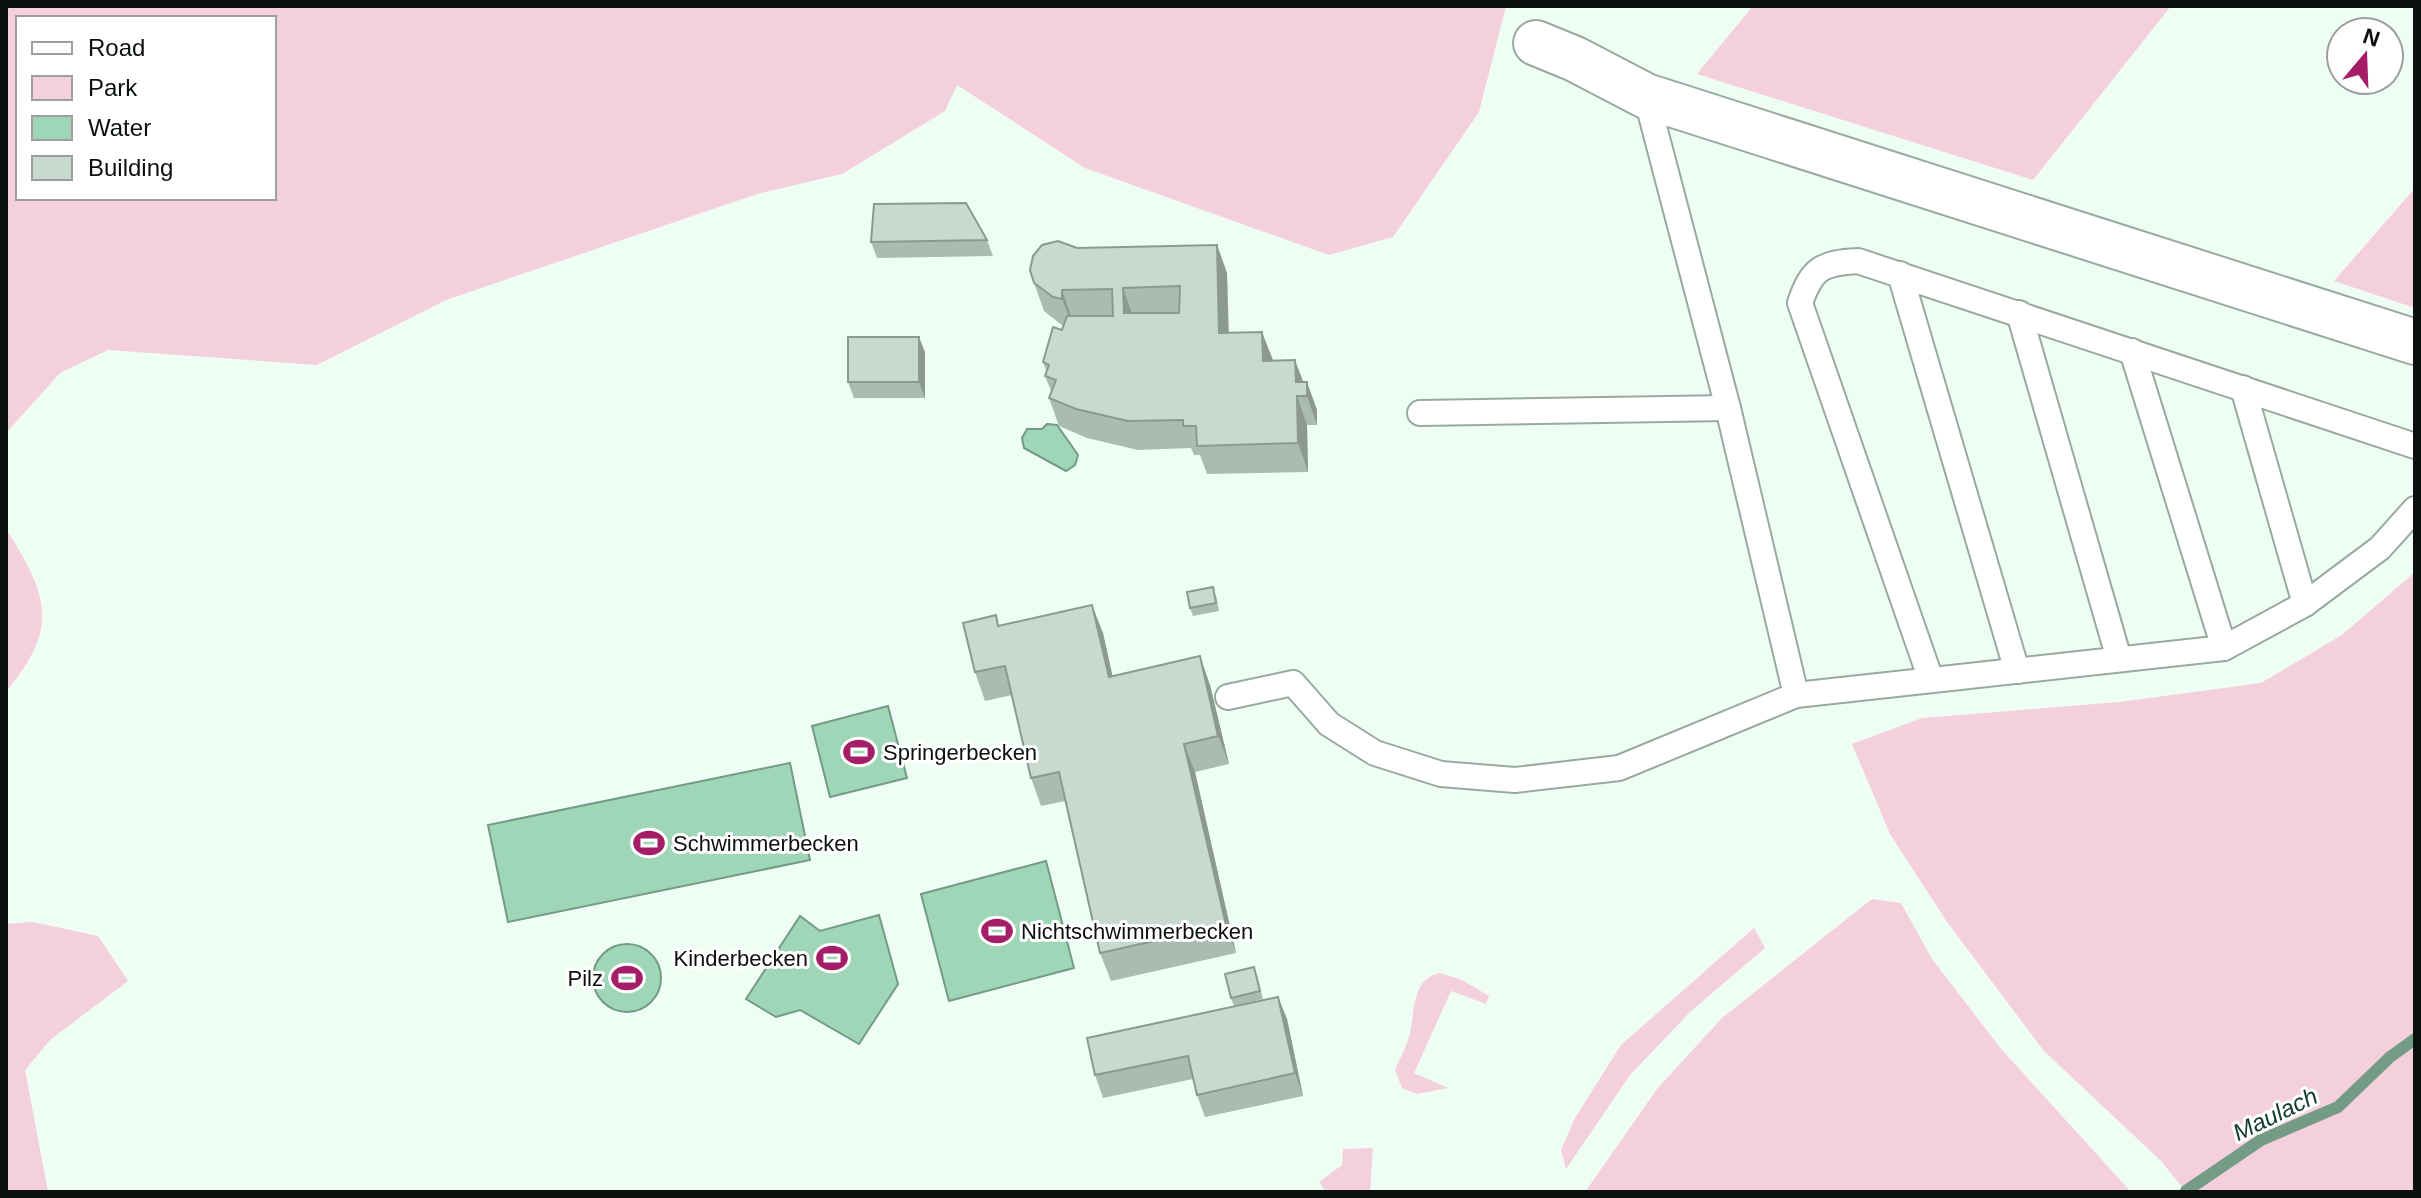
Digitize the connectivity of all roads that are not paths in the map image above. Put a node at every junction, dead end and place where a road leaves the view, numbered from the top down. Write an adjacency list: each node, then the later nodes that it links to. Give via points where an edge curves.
1 (1536, 43): 2 (street)
2 (1646, 96): 5 (street); 8 (lane)
3 (1900, 274): 4 (lane); 15 (lane); 16 (lane, via 1858,261 1830,262 1809,278 1800,303)
4 (2019, 313): 6 (lane); 14 (lane)
5 (2415, 342)
6 (2132, 351): 7 (lane); 13 (lane)
7 (2243, 388): 10 (lane); 12 (lane)
8 (1728, 408): 9 (lane); 17 (lane)
9 (1420, 413)
10 (2415, 446)
11 (2415, 509): 12 (lane, via 2380,548)
12 (2305, 604): 13 (lane)
13 (2224, 648): 14 (lane)
14 (2119, 659): 15 (lane)
15 (2017, 671): 16 (lane)
16 (1931, 680): 17 (lane)
17 (1796, 695): 18 (lane, via 1619,768 1515,780 1441,774 1375,753 1329,724 1293,683)
18 (1228, 697)

